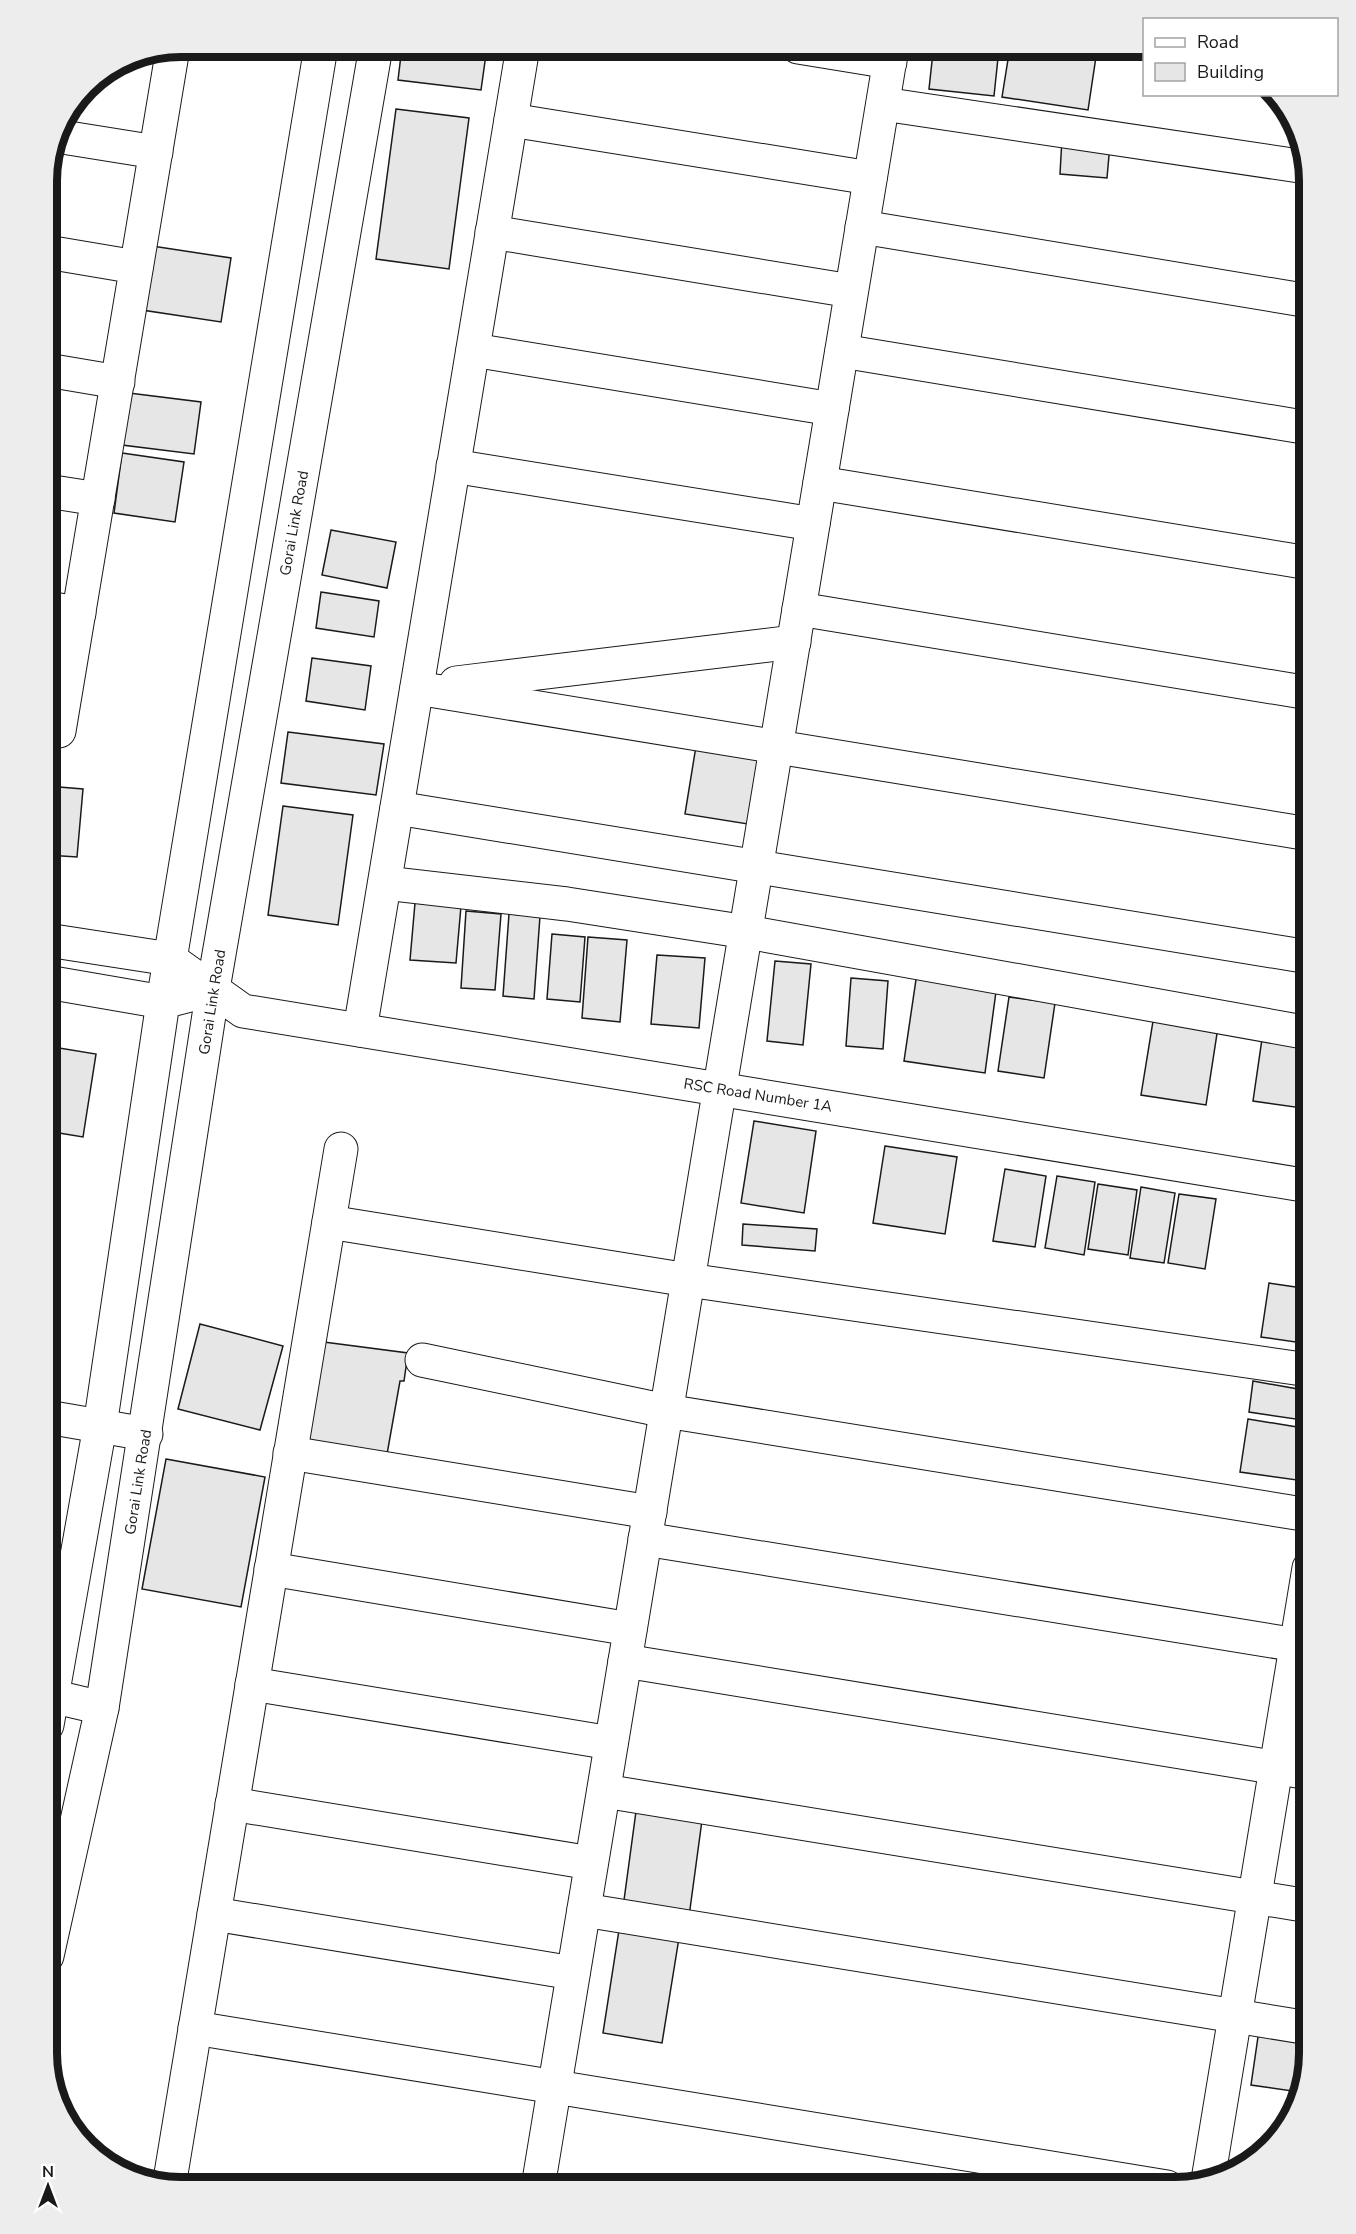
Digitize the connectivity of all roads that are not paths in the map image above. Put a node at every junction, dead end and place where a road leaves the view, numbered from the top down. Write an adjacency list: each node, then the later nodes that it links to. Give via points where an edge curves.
1 (319, 57): 45 (street)
2 (374, 57): 47 (street, Gorai Link Road)
3 (521, 57): 7 (street)
4 (891, 57): 6 (street)
5 (171, 58): 9 (street)
6 (883, 104): 10 (street); 11 (street)
7 (511, 120): 11 (street); 13 (street)
8 (65, 137): 9 (street)
9 (156, 152): 15 (street)
10 (1298, 166)
11 (870, 178): 12 (street)
12 (862, 227): 16 (street); 17 (street)
13 (492, 232): 16 (street); 18 (street)
14 (57, 254): 15 (street)
15 (136, 267): 21 (street)
16 (851, 291): 19 (street)
17 (1299, 299)
18 (473, 350): 22 (street); 24 (street)
19 (842, 351): 22 (street); 23 (street)
20 (57, 372): 21 (street)
21 (118, 382): 27 (street)
22 (832, 409): 25 (street)
23 (1299, 426)
24 (453, 466): 28 (street); 34 (street)
25 (820, 483): 28 (street); 29 (street)
26 (57, 493): 27 (street)
27 (98, 499): 32 (street)
28 (813, 524): 30 (street)
29 (1299, 561)
30 (799, 609): 33 (street); 35 (street)
31 (57, 610): 32 (street)
32 (80, 613): 36 (street)
33 (794, 642): 34 (street); 37 (street)
34 (417, 688): 37 (street); 38 (street)
35 (1299, 691)
36 (57, 731)
37 (776, 746): 39 (street); 40 (street)
38 (397, 808): 40 (street); 41 (street)
39 (1299, 832)
40 (756, 867): 42 (street); 44 (street)
41 (385, 883): 42 (street, via 567,904); 49 (street)
42 (747, 932): 50 (street); 51 (street)
43 (57, 941): 45 (street)
44 (1299, 955)
45 (170, 959): 47 (street, RSC Road Number 1A); 48 (street)
46 (57, 984): 48 (street)
47 (213, 989): 48 (street); 49 (street, RSC Road Number 1A, via 243,1011); 61 (street, Gorai Link Road)
48 (163, 1002): 60 (street)
49 (360, 1030): 51 (street, RSC Road Number 1A)
50 (1299, 1031)
51 (719, 1089): 53 (street, RSC Road Number 1A); 55 (street)
52 (341, 1149): 54 (street)
53 (1299, 1184)
54 (329, 1222): 55 (street); 62 (street)
55 (688, 1280): 57 (street); 58 (street)
56 (422, 1360): 58 (street)
57 (1299, 1368)
58 (666, 1411): 63 (street); 64 (street)
59 (57, 1419): 60 (street)
60 (100, 1426): 61 (street); 68 (street)
61 (146, 1434): 73 (street, Gorai Link Road)
62 (290, 1454): 64 (street); 65 (street)
63 (1299, 1513)
64 (647, 1525): 66 (street); 67 (street)
65 (271, 1569): 66 (street); 71 (street)
66 (630, 1629): 69 (street)
67 (1299, 1645)
68 (57, 1661)
69 (625, 1661): 74 (street); 75 (street)
70 (1299, 1664): 75 (street)
71 (252, 1684): 74 (street); 78 (street)
72 (57, 1705): 73 (street)
73 (102, 1708): 82 (street, Gorai Link Road)
74 (611, 1743): 77 (street)
75 (1276, 1767): 76 (street); 80 (street)
76 (1299, 1771)
77 (604, 1791): 79 (street); 80 (street)
78 (232, 1804): 79 (street); 84 (street)
79 (591, 1863): 83 (street)
80 (1255, 1897): 81 (street); 86 (street)
81 (1299, 1904)
82 (57, 1907)
83 (584, 1910): 85 (street); 86 (street)
84 (214, 1914): 85 (street); 88 (street)
85 (573, 1972): 89 (street)
86 (1235, 2016): 87 (street); 90 (street)
87 (1299, 2026)
88 (195, 2028): 89 (street); 91 (street)
89 (554, 2088): 92 (street); 93 (street)
90 (1209, 2172)
91 (171, 2177)
92 (540, 2177)
93 (1105, 2177)

